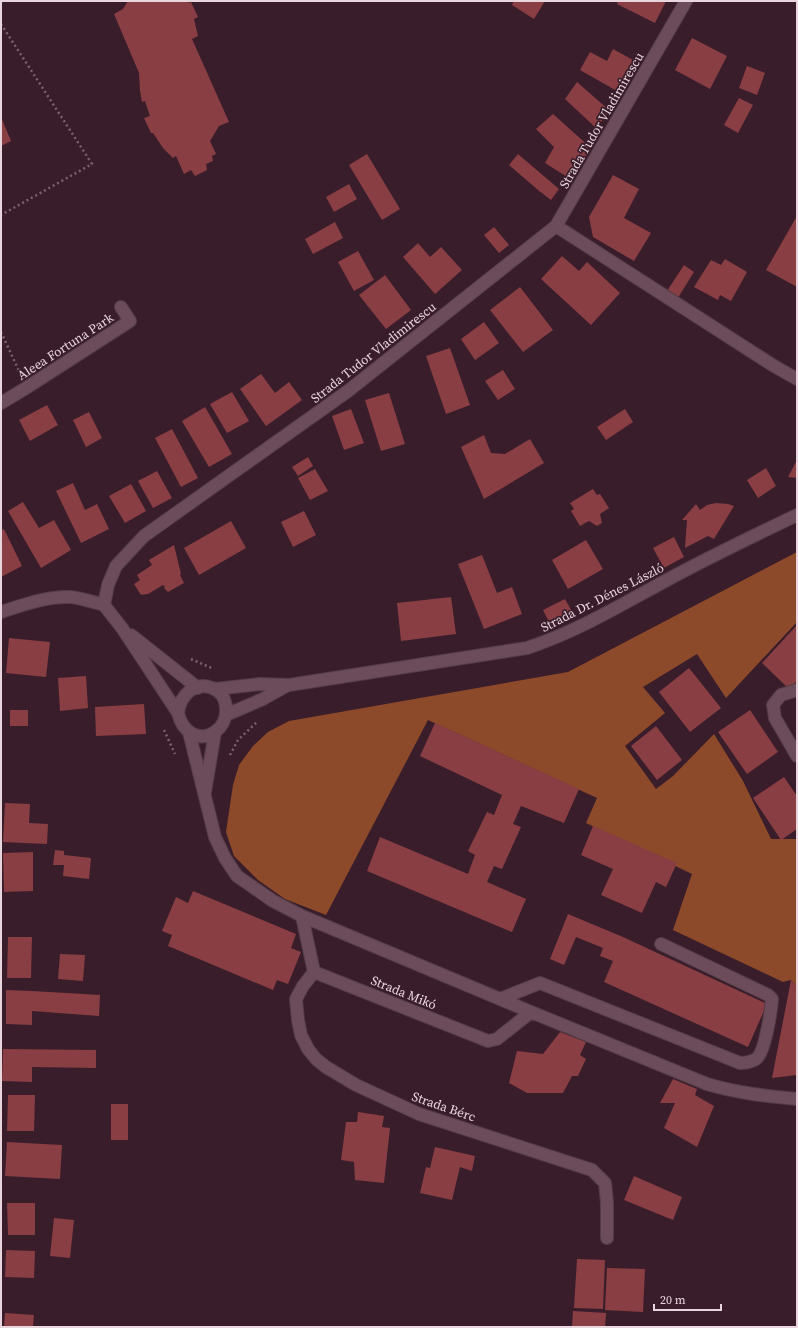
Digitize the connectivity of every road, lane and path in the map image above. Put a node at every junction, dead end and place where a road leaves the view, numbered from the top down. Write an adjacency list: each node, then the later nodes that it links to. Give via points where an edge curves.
1 (686, 1): 4 (street, Strada Tudor Vladimirescu)
2 (1, 24): 3 (path, via 92,164)
3 (1, 215)
4 (556, 226): 7 (street); 11 (street, Strada Tudor Vladimirescu, via 348,391 144,536 116,566 108,584)
5 (121, 307): 8 (street, Aleea Fortuna Park, via 130,321)
6 (1, 332): 8 (path)
7 (797, 379)
8 (26, 388): 9 (street, Aleea Fortuna Park)
9 (1, 403)
10 (797, 515): 16 (street, Strada Dr. Dénes László, via 546,642 527,648)
11 (104, 605): 12 (street, via 70,597 39,600); 13 (street)
12 (1, 612)
13 (122, 628): 14 (street); 21 (street)
14 (167, 663): 15 (path, via 180,654); 17 (street)
15 (220, 672)
16 (289, 685): 18 (street, via 260,684); 20 (street)
17 (198, 688): 18 (street); 21 (street, via 181,699)
18 (215, 689): 22 (street, via 222,696)
19 (797, 690): 25 (street, via 782,695 773,705 775,718)
20 (263, 699): 22 (street); 26 (path, via 268,715 238,740 223,768)
21 (178, 713): 23 (street, via 183,727)
22 (226, 714): 24 (street, via 221,727)
23 (189, 732): 24 (street, via 202,736); 27 (street)
24 (215, 732): 26 (street)
25 (797, 756)
26 (209, 770): 27 (street)
27 (204, 797): 28 (street, via 215,837 225,858 238,876 273,901)
28 (302, 916): 30 (street); 31 (street)
29 (661, 944): 31 (street, via 772,999 762,1052 756,1059 740,1063 540,983)
30 (314, 972): 32 (street, Strada Mikó, via 488,1041 497,1039); 34 (street, Strada Bérc, via 296,999 301,1035 316,1059 356,1085 419,1114 592,1170 605,1184)
31 (500, 999): 32 (street)
32 (531, 1012): 33 (street, via 707,1084 752,1094)
33 (797, 1099)
34 (607, 1238)

